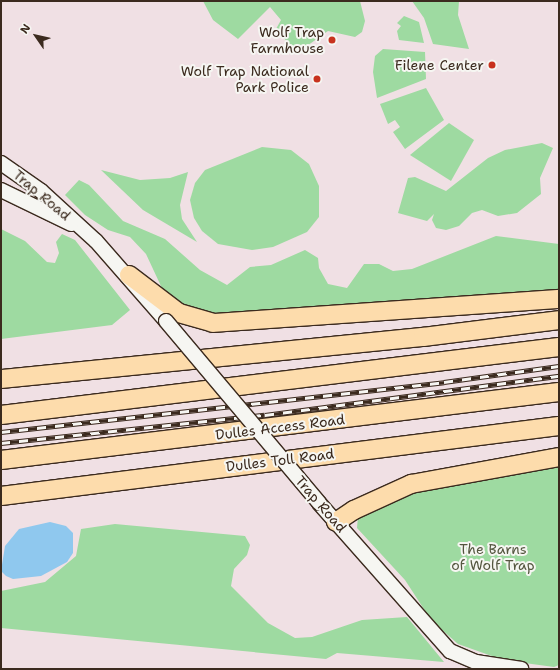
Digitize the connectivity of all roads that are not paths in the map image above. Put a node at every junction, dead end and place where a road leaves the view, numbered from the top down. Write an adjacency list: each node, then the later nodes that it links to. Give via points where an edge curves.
1 (1, 163): 3 (main road, Trap Road, via 41,191)
2 (1, 190): 3 (main road, Trap Road)
3 (81, 229): 4 (main road, Trap Road)
4 (129, 275): 5 (highway, via 179,313 213,323); 15 (main road, Trap Road, bridge)
5 (559, 299)
6 (559, 320): 8 (highway, via 431,336)
7 (559, 347): 10 (highway)
8 (1, 379)
9 (559, 392): 13 (highway, Dulles Access Road)
10 (1, 415)
11 (559, 426): 14 (highway, Dulles Toll Road)
12 (559, 457): 15 (highway, via 411,484 354,510)
13 (1, 460)
14 (1, 496)
15 (336, 522): 16 (main road, Trap Road, via 450,651 476,662)
16 (521, 669)

